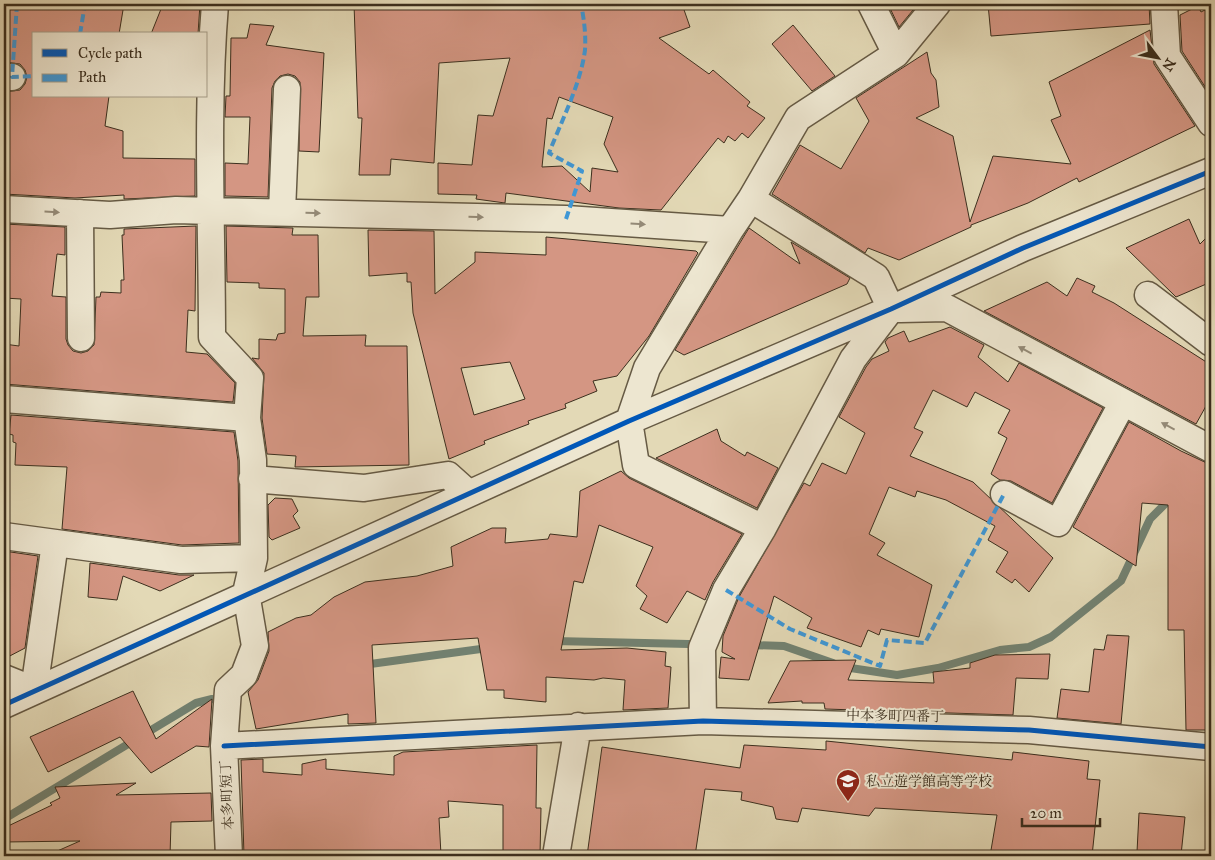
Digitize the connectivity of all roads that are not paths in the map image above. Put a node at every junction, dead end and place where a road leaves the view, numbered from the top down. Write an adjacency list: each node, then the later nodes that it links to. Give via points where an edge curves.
1 (215, 4): 11 (street, via 209,127)
2 (872, 4): 5 (street)
3 (937, 4): 5 (street)
4 (1164, 4): 7 (street, via 1167,56)
5 (896, 54): 9 (street, via 798,118)
6 (287, 89): 12 (street)
7 (1211, 123)
8 (1211, 171): 16 (street, via 1023,248)
9 (751, 199): 14 (street); 16 (street, via 876,277)
10 (4, 209): 13 (street, one-way to 13)
11 (212, 210): 12 (street); 13 (street, via 110,215); 21 (street, via 212,337 250,378)
12 (282, 212): 14 (street, one-way to 14, via 566,219)
13 (80, 213): 17 (street)
14 (730, 230): 22 (street, via 647,368)
15 (1148, 295): 18 (street)
16 (891, 309): 20 (street, one-way to 16, via 947,308); 22 (street); 27 (street, via 853,360)
17 (81, 338)
18 (1211, 343)
19 (4, 399): 21 (street)
20 (1123, 402): 23 (street, one-way to 20); 26 (street, via 1058,523)
21 (247, 418): 24 (street, via 253,460)
22 (628, 421): 25 (street); 27 (street, via 636,465)
23 (1211, 449)
24 (252, 479): 25 (street, via 364,488 448,475); 30 (street)
25 (467, 492): 31 (street)
26 (1004, 494)
27 (763, 528): 35 (street, via 726,590 702,648)
28 (4, 536): 29 (street)
29 (55, 543): 30 (street, via 180,560); 33 (street)
30 (254, 558): 31 (street)
31 (246, 593): 33 (street); 37 (street, 本多町短丁, via 255,646 244,675 228,690)
32 (4, 678): 33 (street)
33 (34, 690): 34 (street)
34 (4, 705)
35 (703, 721): 36 (street, 中本多町四番丁); 38 (street, 中本多町四番丁, via 1029,730)
36 (578, 726): 37 (street, 中本多町四番丁); 40 (street)
37 (224, 746): 39 (street, 本多町短丁)
38 (1211, 747)
39 (229, 856)
40 (556, 856)

